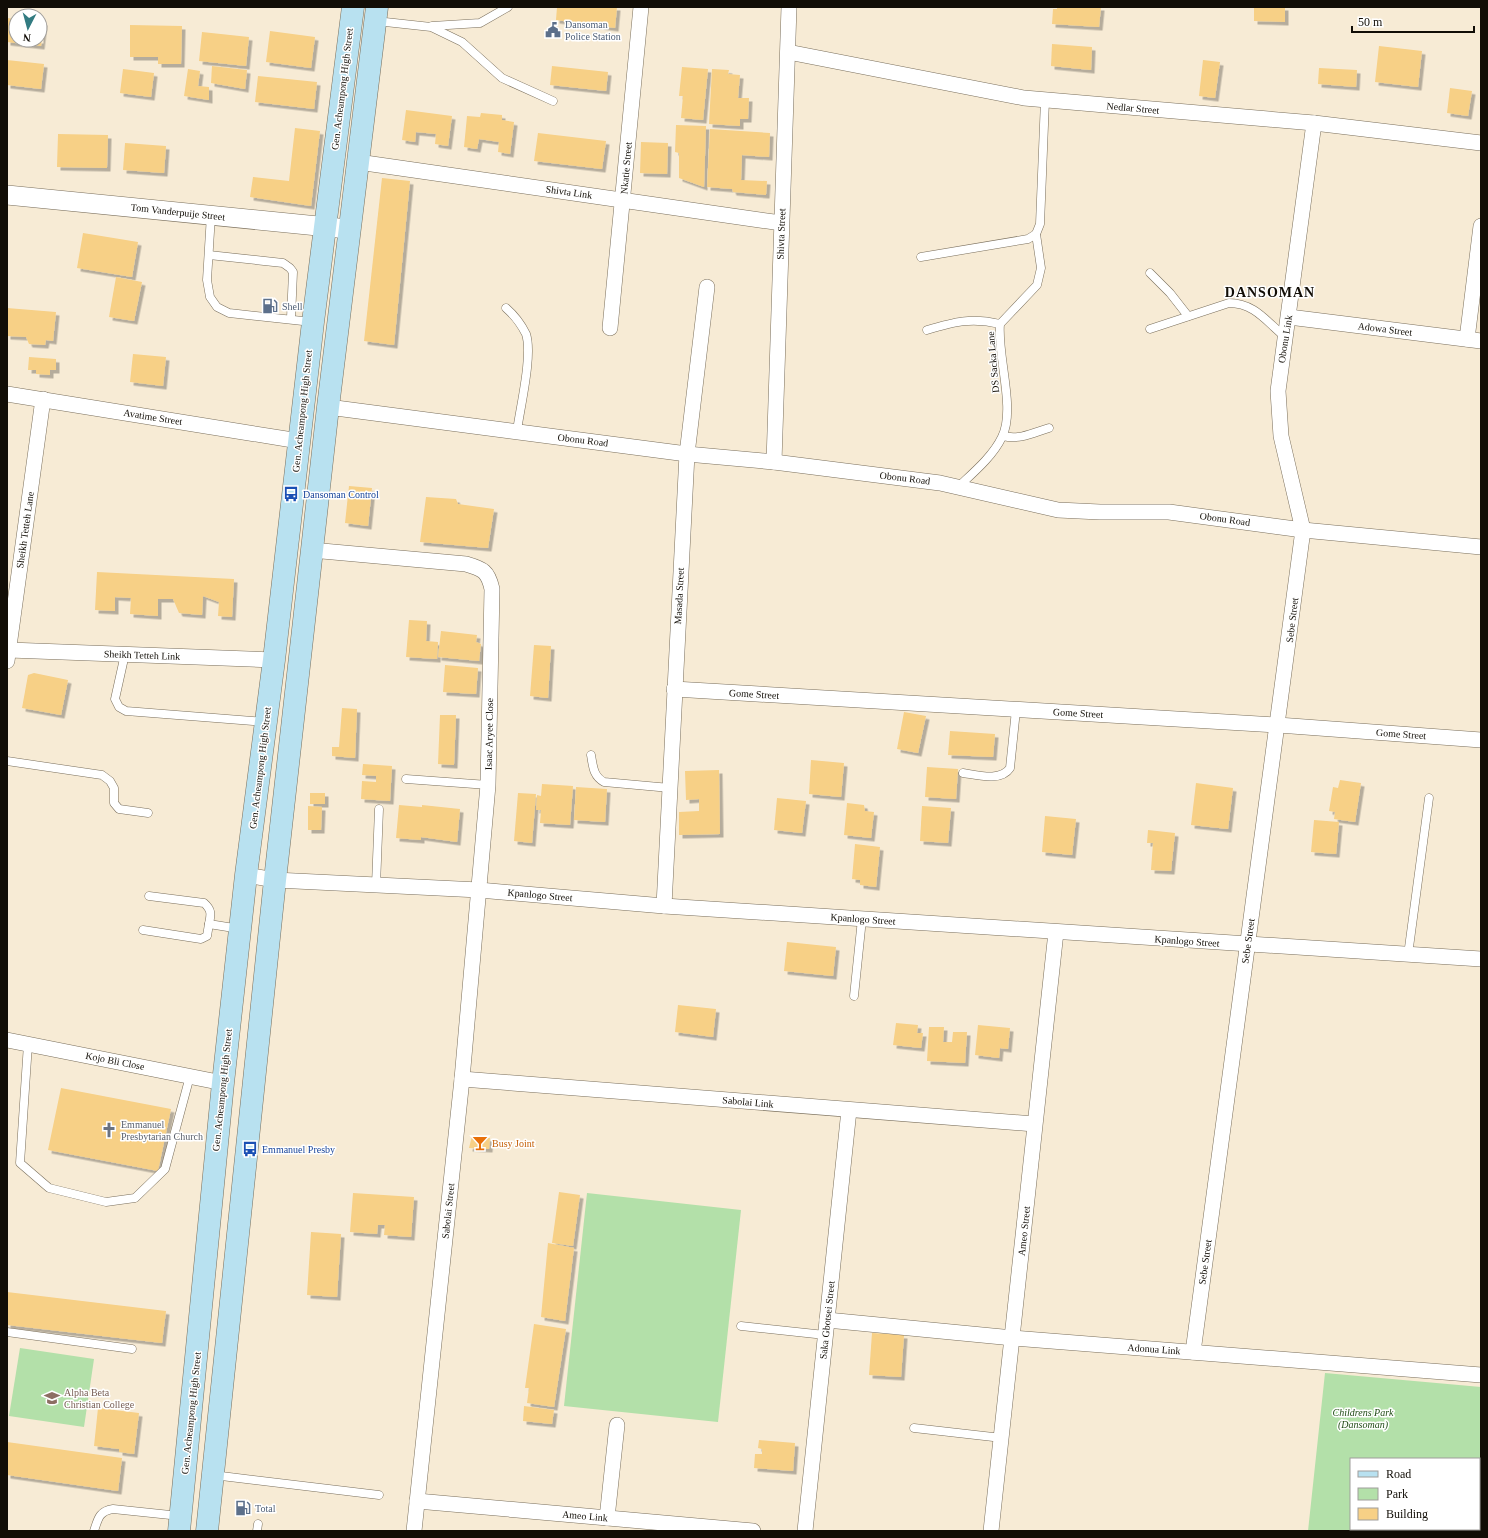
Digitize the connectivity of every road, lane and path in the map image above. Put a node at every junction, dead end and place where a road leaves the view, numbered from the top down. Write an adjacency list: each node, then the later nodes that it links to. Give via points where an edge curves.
1 (348, 7): 17 (main road, Gen. Acheampong High Street)
2 (508, 7): 6 (lane, via 480,23)
3 (641, 7): 14 (street, Nkatie Street)
4 (789, 7): 7 (street, Shivta Street)
5 (376, 14): 6 (lane); 12 (main road)
6 (431, 26): 9 (lane, via 462,42 502,78)
7 (788, 52): 8 (street, Nedlar Street); 16 (street, Shivta Street)
8 (1045, 100): 10 (street, Nedlar Street); 20 (lane, DS Sacka Lane, via 1040,224)
9 (553, 101)
10 (1314, 123): 11 (street, Nedlar Street); 27 (street, Obonu Link)
11 (1481, 143)
12 (358, 162): 14 (street, Shivta Link); 19 (main road)
13 (7, 195): 15 (street, Tom Vanderpuije Street)
14 (623, 200): 16 (street, Shivta Link); 31 (street, Nkatie Street)
15 (211, 215): 17 (street, Tom Vanderpuije Street); 21 (lane)
16 (781, 223): 44 (street, Shivta Street)
17 (325, 226): 19 (street, Tom Vanderpuije Street); 29 (main road, Gen. Acheampong High Street)
18 (1481, 226): 35 (street)
19 (348, 229): 38 (main road)
20 (1036, 234): 22 (lane, via 1028,239); 30 (lane, DS Sacka Lane, via 1041,268 1037,285)
21 (209, 255): 28 (lane, via 207,280 210,297 217,307 230,313); 28 (lane, via 283,263 290,268 294,278)
22 (921, 258)
23 (1150, 273): 26 (lane)
24 (707, 287): 43 (street, Masada Street)
25 (506, 308): 40 (lane, via 526,334 529,349)
26 (1188, 316): 32 (lane); 34 (lane, via 1229,303 1239,303 1248,306)
27 (1289, 317): 34 (street, Obonu Link); 35 (street, Adowa Street)
28 (291, 318): 29 (lane)
29 (313, 322): 42 (main road, Gen. Acheampong High Street)
30 (1000, 324): 33 (lane, via 972,320 955,321); 41 (lane, DS Sacka Lane, via 1007,412)
31 (610, 328)
32 (1150, 329)
33 (927, 330)
34 (1284, 336): 46 (street, Obonu Link, via 1278,391 1280,436)
35 (1474, 340)
36 (7, 394): 37 (street, Avatime Street)
37 (43, 399): 42 (street, Avatime Street); 50 (street, Sheikh Tetteh Lane)
38 (328, 407): 40 (street, Obonu Road); 48 (main road)
39 (1049, 428): 41 (lane, via 1020,438)
40 (517, 431): 43 (street, Obonu Road)
41 (1003, 436): 45 (lane, DS Sacka Lane, via 993,451)
42 (299, 441): 51 (main road, Gen. Acheampong High Street)
43 (687, 454): 44 (street, Obonu Road); 52 (street, Masada Street)
44 (774, 462): 45 (street, Obonu Road)
45 (958, 487): 46 (street, Obonu Road, via 1058,510 1169,512)
46 (1303, 530): 47 (street, Obonu Road); 55 (street, Sebe Street)
47 (1481, 547)
48 (312, 550): 61 (street, Isaac Aryee Close, via 466,564 482,569 489,577 492,589); 67 (main road)
49 (124, 654): 50 (street, Sheikh Tetteh Link); 51 (street, Sheikh Tetteh Link); 54 (lane, via 115,699 119,707 126,711)
50 (8, 655)
51 (274, 660): 54 (main road, Gen. Acheampong High Street)
52 (674, 689): 53 (street, Gome Street); 62 (street, Masada Street)
53 (1016, 710): 55 (street, Gome Street); 59 (lane, via 1010,768 1007,772 1000,776)
54 (266, 722): 66 (main road, Gen. Acheampong High Street)
55 (1278, 725): 56 (street, Gome Street); 77 (street, Sebe Street)
56 (1481, 740)
57 (591, 755): 62 (lane, via 594,772 604,782)
58 (7, 761): 65 (lane, via 102,774 114,788 114,803 119,809)
59 (963, 774)
60 (406, 779): 61 (lane)
61 (488, 785): 69 (street, Isaac Aryee Close)
62 (670, 788): 71 (street, Masada Street)
63 (1429, 798): 78 (lane)
64 (379, 809): 68 (lane)
65 (148, 813)
66 (246, 875): 67 (street, Kpanlogo Street); 74 (main road, Gen. Acheampong High Street)
67 (275, 880): 68 (street, Kpanlogo Street); 98 (main road)
68 (376, 885): 69 (street, Kpanlogo Street)
69 (479, 890): 71 (street, Kpanlogo Street); 84 (street, Sabolai Street)
70 (149, 896): 73 (lane, via 204,903 211,913)
71 (664, 906): 72 (street, Kpanlogo Street)
72 (862, 919): 76 (street, Kpanlogo Street); 80 (lane)
73 (209, 924): 74 (lane); 75 (lane, via 207,936 201,939)
74 (240, 929): 85 (main road, Gen. Acheampong High Street)
75 (143, 930)
76 (1056, 932): 77 (street, Kpanlogo Street); 87 (street, Ameo Street)
77 (1248, 945): 78 (street, Kpanlogo Street); 93 (street, Sebe Street)
78 (1408, 955): 79 (street, Kpanlogo Street)
79 (1481, 959)
80 (854, 996)
81 (7, 1040): 82 (street, Kojo Bli Close)
82 (28, 1044): 83 (street, Kojo Bli Close); 83 (lane, via 20,1163 49,1188 106,1202 135,1198 165,1169)
83 (190, 1076): 85 (street, Kojo Bli Close)
84 (462, 1079): 86 (street, Sabolai Link); 100 (street, Sabolai Street)
85 (222, 1083): 102 (main road, Gen. Acheampong High Street)
86 (849, 1110): 87 (street, Sabolai Link); 89 (street, Saka Gbotsei Street)
87 (1034, 1124): 91 (street, Ameo Street)
88 (741, 1326): 89 (lane)
89 (826, 1328): 91 (street, Adonua Link); 107 (street, Saka Gbotsei Street)
90 (7, 1332): 92 (lane)
91 (1013, 1338): 93 (street, Adonua Link); 97 (street, Ameo Street)
92 (132, 1349)
93 (1193, 1352): 94 (street, Adonua Link)
94 (1481, 1375)
95 (617, 1425): 101 (street)
96 (914, 1428): 97 (lane)
97 (1002, 1438): 108 (street, Ameo Street)
98 (213, 1474): 99 (lane); 104 (main road)
99 (379, 1495)
100 (417, 1501): 101 (street, Ameo Link); 105 (street, Sabolai Street)
101 (607, 1518): 106 (street, Ameo Link)
102 (180, 1524): 103 (lane, via 113,1509 104,1510 98,1517)
103 (94, 1531)
104 (207, 1531)
105 (414, 1531)
106 (753, 1531)
107 (805, 1531)
108 (991, 1531)

